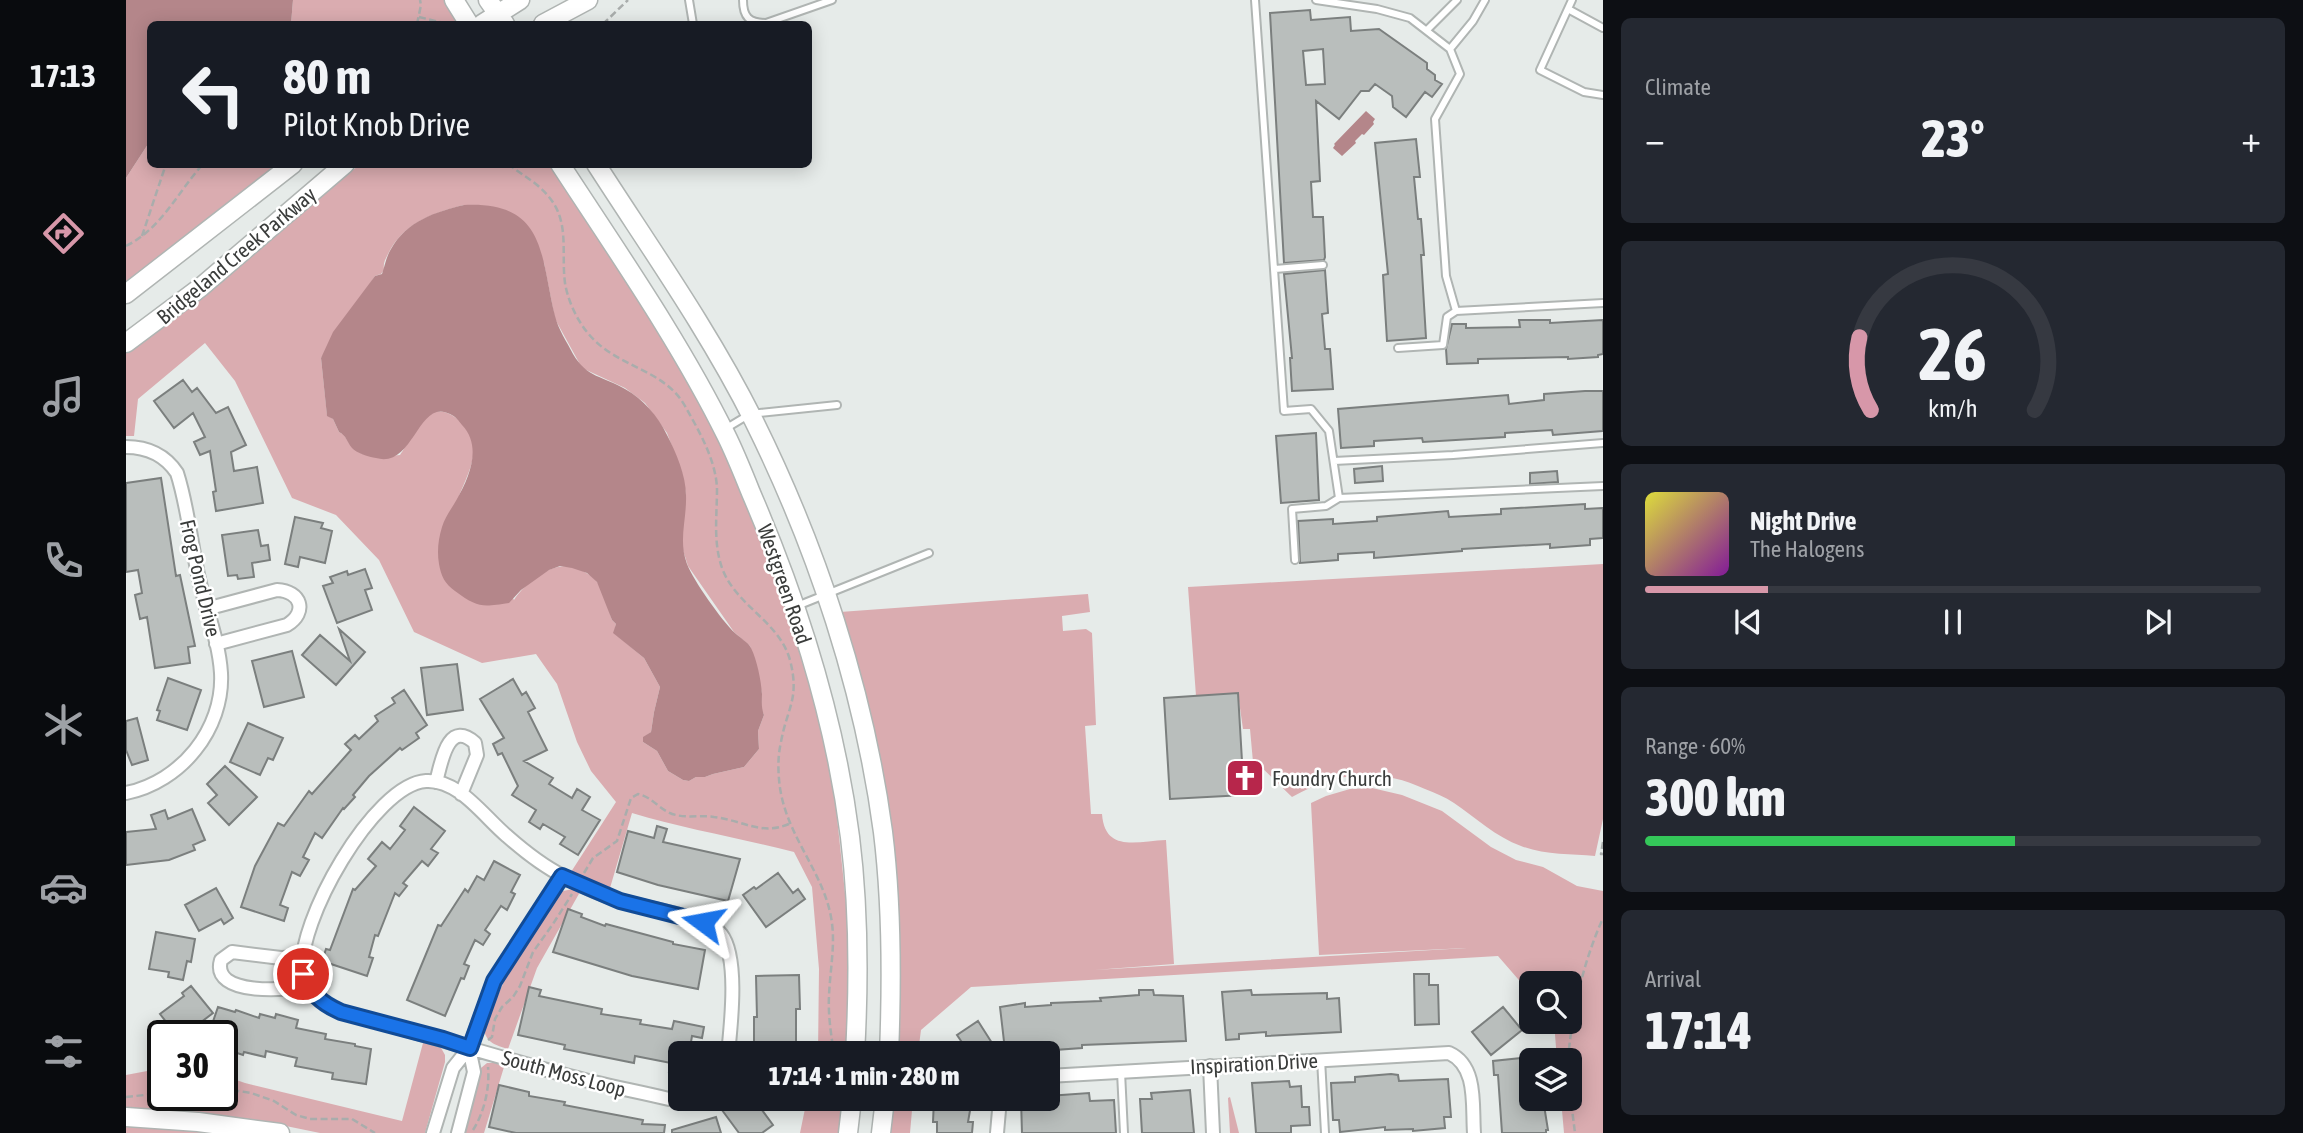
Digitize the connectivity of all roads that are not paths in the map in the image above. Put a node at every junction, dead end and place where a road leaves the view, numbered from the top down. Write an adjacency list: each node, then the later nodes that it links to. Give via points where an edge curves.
1 (454, 0): 14 (street)
2 (520, 0): 13 (street)
3 (589, 0): 15 (street)
4 (690, 0): 16 (lane)
5 (743, 0): 17 (lane)
6 (832, 0): 18 (lane)
7 (1255, 0): 28 (lane)
8 (1316, 0): 20 (lane, via 1377,9 1410,18)
9 (1457, 0): 20 (lane)
10 (1485, 0): 21 (lane)
11 (1573, 0): 12 (lane)
12 (1569, 9): 19 (lane); 22 (lane, via 1540,70 1584,92)
13 (497, 13)
14 (467, 21)
15 (549, 21)
16 (693, 21)
17 (752, 21)
18 (772, 21)
19 (1603, 28)
20 (1427, 30): 21 (lane)
21 (1450, 49): 31 (lane, via 1460,75 1435,119 1446,276)
22 (1603, 95)
23 (288, 168): 29 (street, Bridgeland Creek Parkway)
24 (340, 168): 32 (street, Bridgeland Creek Parkway)
25 (563, 168): 36 (street, Westgreen Road, via 652,305)
26 (599, 168): 35 (street, Westgreen Road, via 716,352)
27 (1323, 265): 28 (lane)
28 (1275, 269): 39 (lane, via 1284,411 1311,409 1329,431)
29 (126, 294)
30 (1603, 303): 31 (lane)
31 (1457, 311): 33 (lane, via 1447,317 1443,345)
32 (126, 343)
33 (1398, 348)
34 (837, 405): 35 (lane)
35 (750, 414): 36 (lane); 44 (street, Westgreen Road, via 800,521)
36 (723, 430): 45 (street, Westgreen Road)
37 (1603, 443): 39 (lane)
38 (126, 447): 46 (street, Frog Pond Drive, via 156,453 177,473)
39 (1334, 461): 41 (lane)
40 (1603, 486): 41 (lane)
41 (1339, 498): 43 (lane, via 1326,506 1292,509)
42 (929, 553): 44 (lane)
43 (1295, 560)
44 (825, 595): 45 (lane); 56 (street, Westgreen Road, via 857,698 883,833 891,954)
45 (796, 607): 55 (street, Westgreen Road, via 824,706 850,837 858,954)
46 (206, 609): 47 (street, Frog Pond Drive); 47 (street, via 277,590 288,590 300,605 295,621 287,625)
47 (216, 644): 50 (street, Frog Pond Drive, via 221,674 216,712 208,731 170,775)
48 (436, 782): 49 (street); 49 (street, via 449,742 467,737 475,743 477,755); 52 (street, via 405,787 364,826 330,884)
49 (455, 791): 51 (street)
50 (126, 793)
51 (562, 876): 54 (street, via 620,901 703,922 719,933 732,959); 57 (street, via 494,981)
52 (302, 957): 53 (street, South Moss Loop); 53 (street, via 235,951 222,959 220,970 228,982 251,988 273,991)
53 (309, 986): 57 (street, South Moss Loop, via 327,1006 341,1012)
54 (729, 1041)
55 (855, 1041)
56 (889, 1041)
57 (470, 1048): 62 (street, South Moss Loop); 68 (street, via 453,1068); 69 (street, via 474,1072)
58 (1321, 1059): 59 (street, Inspiration Drive); 75 (lane); 76 (street, Inspiration Drive, via 1438,1052 1458,1057 1470,1078)
59 (1210, 1066): 60 (street, Inspiration Drive); 74 (street)
60 (1121, 1071): 61 (street, Inspiration Drive); 73 (lane)
61 (1060, 1075)
62 (668, 1099)
63 (851, 1111): 70 (street)
64 (884, 1111): 71 (street)
65 (999, 1111): 72 (street)
66 (126, 1117): 67 (street)
67 (280, 1133)
68 (433, 1133)
69 (458, 1133)
70 (848, 1133)
71 (881, 1133)
72 (997, 1133)
73 (1124, 1133)
74 (1213, 1133)
75 (1325, 1133)
76 (1474, 1133)

